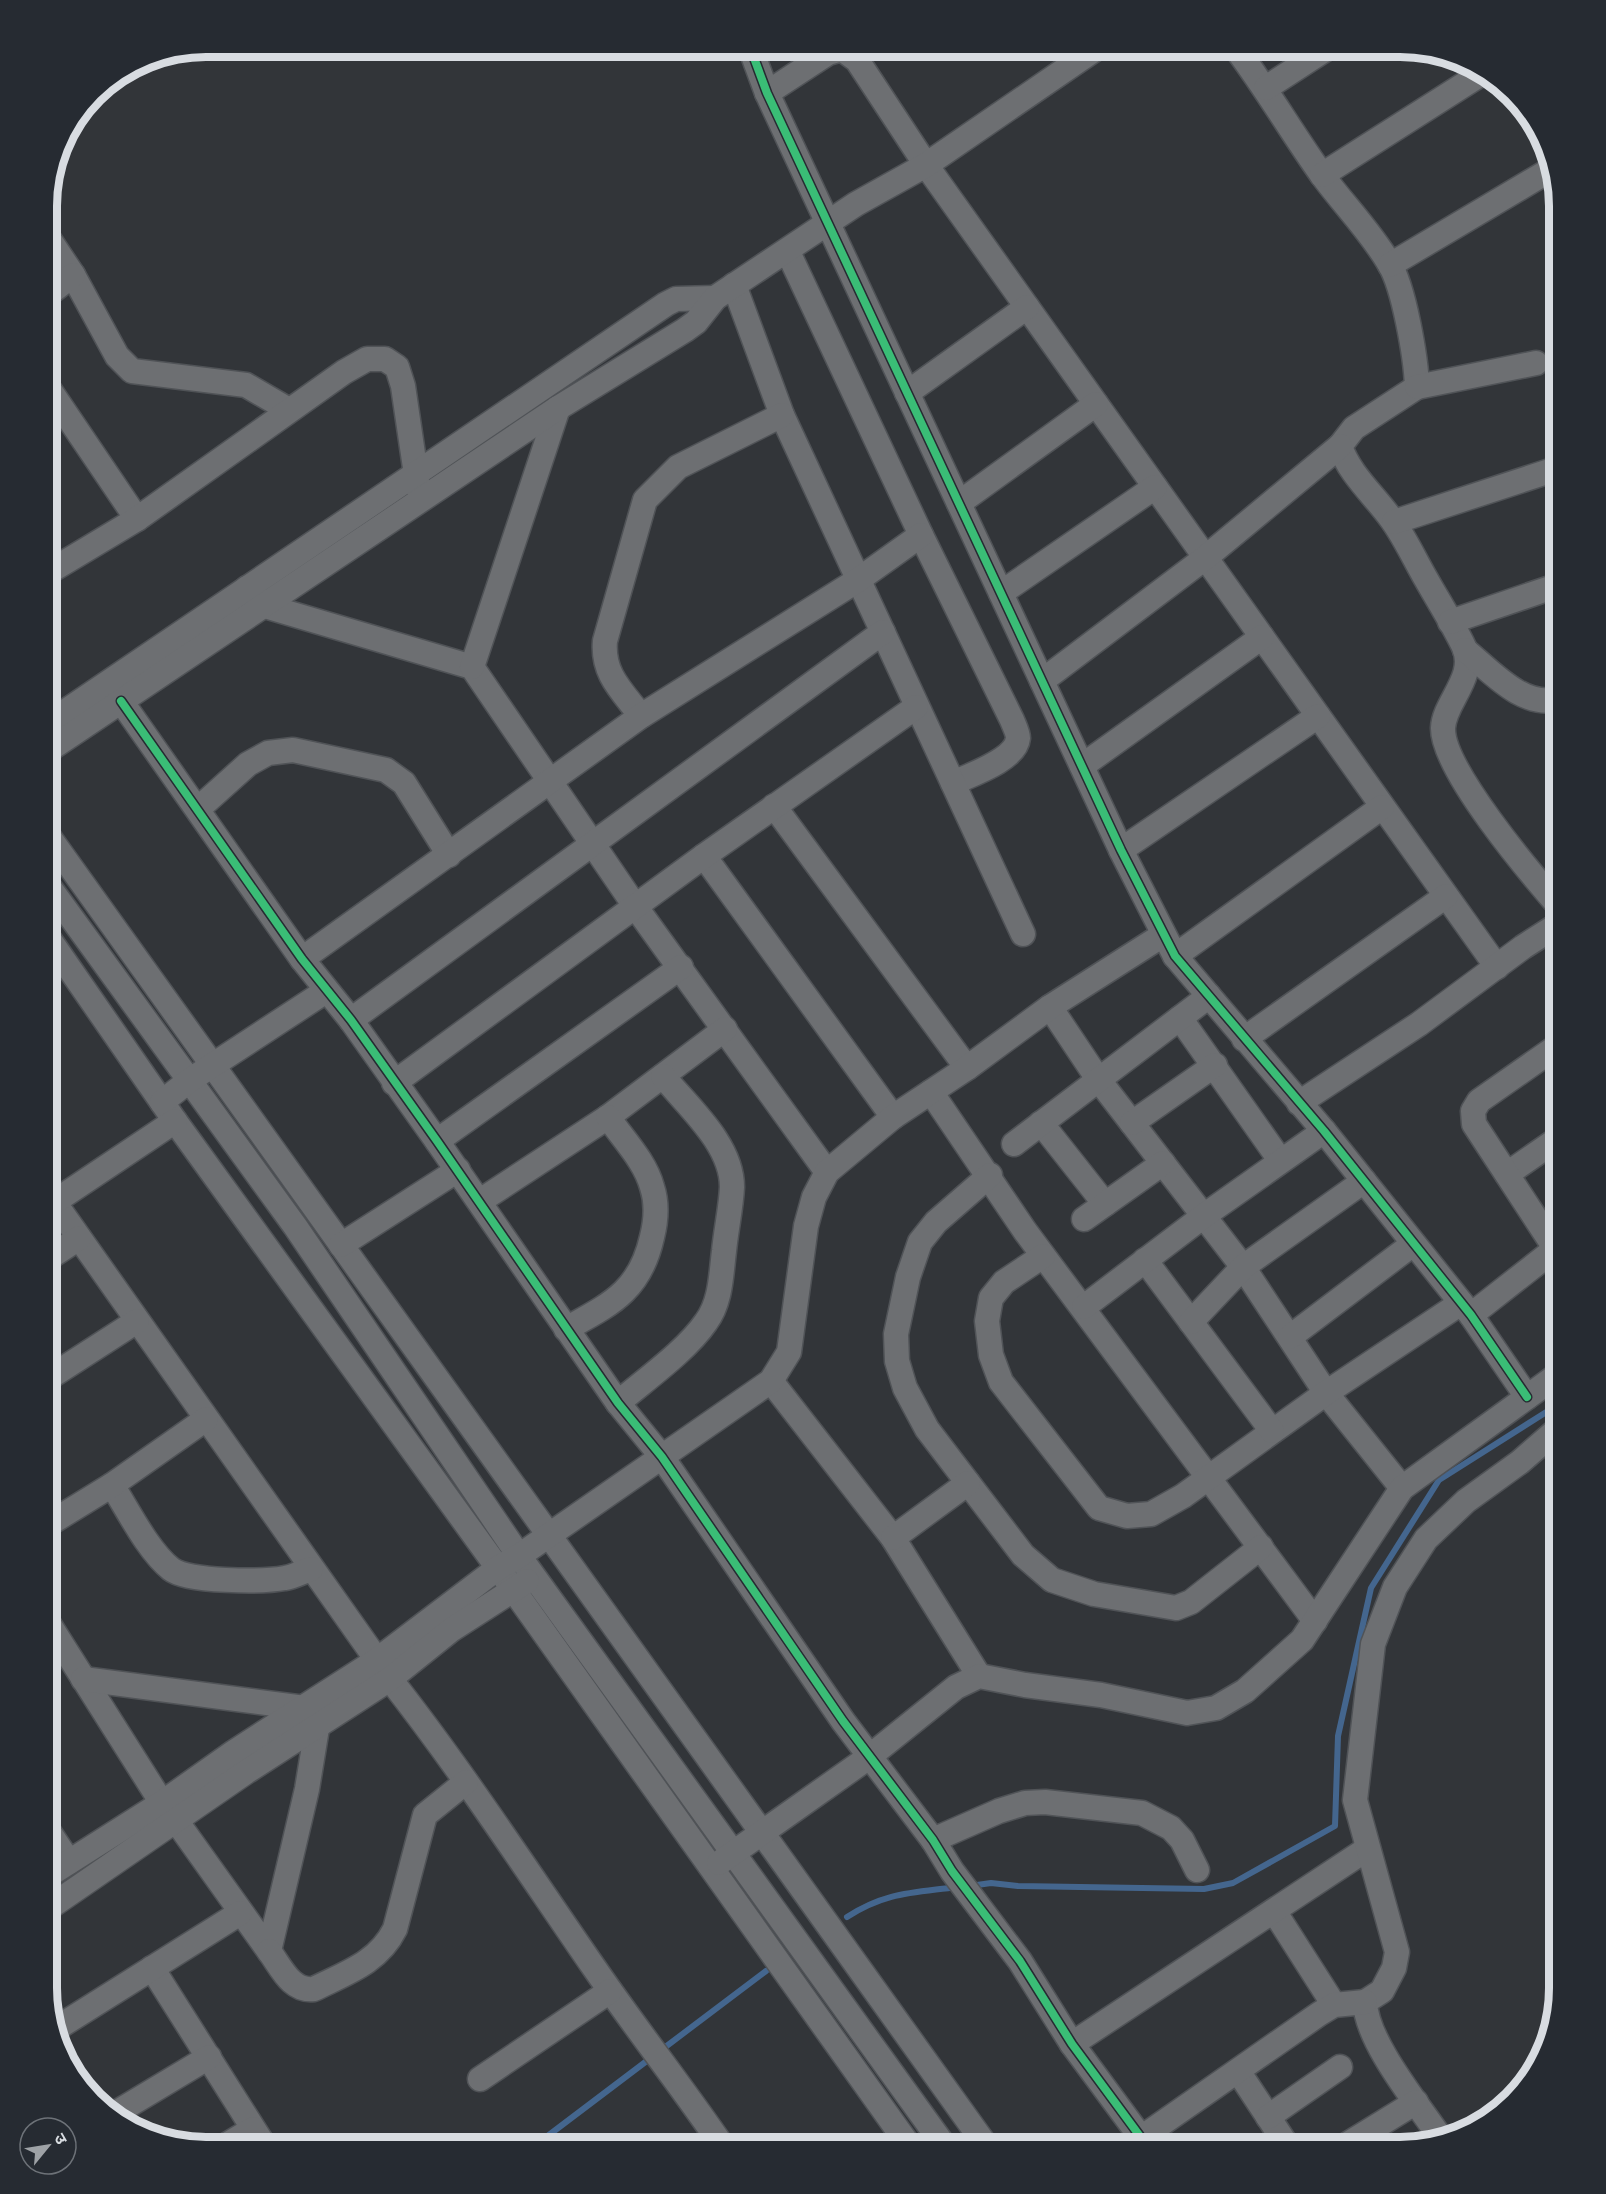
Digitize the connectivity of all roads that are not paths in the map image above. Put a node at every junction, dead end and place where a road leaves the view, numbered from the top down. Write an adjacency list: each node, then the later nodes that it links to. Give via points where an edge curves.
1 (752, 57): 9 (street)
2 (822, 57): 9 (street)
3 (853, 57): 10 (street)
4 (1083, 57): 10 (street)
5 (1242, 57): 8 (street)
6 (1314, 57): 8 (street)
7 (1475, 78): 12 (street)
8 (1266, 88): 12 (street)
9 (767, 93): 13 (street)
10 (926, 165): 13 (street); 20 (street)
11 (1545, 173): 16 (street)
12 (1322, 175): 16 (street)
13 (827, 222): 15 (street); 23 (street)
14 (57, 251): 17 (street)
15 (788, 252): 19 (street); 37 (street)
16 (1390, 265): 22 (street, via 1414,357)
17 (73, 275): 18 (street); 27 (street, via 117,356 132,370 246,385)
18 (57, 287)
19 (725, 292): 26 (street, via 685,330); 28 (street); 31 (street, via 666,304)
20 (1027, 308): 23 (street); 25 (street)
21 (1536, 363): 22 (street)
22 (1417, 387): 29 (street, via 1354,428)
23 (907, 393): 34 (street)
24 (57, 401): 35 (street)
25 (1096, 405): 32 (street); 34 (street)
26 (558, 408): 33 (street); 49 (street)
27 (289, 410): 31 (street, via 367,359 385,358 397,367 403,386); 35 (street)
28 (782, 415): 40 (street); 54 (street, via 678,467 645,500 605,641 604,658 611,675)
29 (1340, 446): 36 (street, via 1344,459); 38 (street)
30 (1549, 472): 36 (street)
31 (414, 474): 33 (street); 41 (street)
32 (1155, 487): 38 (street); 43 (street)
33 (420, 500): 44 (street)
34 (959, 503): 43 (street)
35 (137, 519): 39 (street)
36 (1394, 522): 45 (street)
37 (921, 535): 40 (street); 60 (street, via 1018,738 1004,758)
38 (1205, 558): 47 (street); 50 (street)
39 (57, 567)
40 (858, 580): 46 (street); 54 (street)
41 (247, 588): 44 (street); 55 (street)
42 (1549, 589): 45 (street)
43 (1000, 593): 50 (street)
44 (266, 606): 49 (street); 51 (street)
45 (1450, 622): 48 (street)
46 (883, 633): 53 (street); 64 (street)
47 (1262, 637): 56 (street); 58 (street)
48 (1465, 650): 52 (street, via 1522,694); 69 (street, via 1465,676 1445,715 1445,744 1510,848)
49 (472, 667): 59 (street)
50 (1041, 681): 58 (street)
51 (122, 701): 57 (street); 63 (street)
52 (1549, 701)
53 (916, 707): 60 (street); 61 (street)
54 (641, 716): 59 (street)
55 (57, 717)
56 (1318, 717): 62 (street); 66 (street)
57 (57, 744)
58 (1082, 766): 66 (street)
59 (550, 783): 64 (street); 67 (street)
60 (953, 783): 74 (street)
61 (774, 806): 68 (street); 90 (street)
62 (1382, 807): 70 (street); 75 (street)
63 (198, 809): 67 (street, via 248,764 268,753 293,750 386,770 404,783); 77 (street)
64 (594, 844): 72 (street); 84 (street)
65 (57, 848): 89 (street)
66 (1121, 850): 75 (street)
67 (449, 855): 77 (street)
68 (704, 856): 72 (street); 99 (street)
69 (1549, 893)
70 (1446, 896): 79 (street); 86 (street)
71 (57, 898): 93 (street)
72 (635, 906): 78 (street); 94 (street)
73 (1549, 931): 79 (street)
74 (1023, 934)
75 (1169, 946): 81 (street); 82 (street)
76 (57, 950): 97 (street)
77 (302, 959): 80 (street)
78 (681, 967): 85 (street); 103 (street)
79 (1497, 968): 96 (street)
80 (326, 991): 84 (street); 89 (street)
81 (1209, 996): 83 (street); 86 (street)
82 (1050, 1007): 90 (street); 92 (street)
83 (1180, 1018): 88 (street); 92 (street)
84 (351, 1020): 94 (street)
85 (725, 1029): 91 (street); 109 (street)
86 (1244, 1039): 96 (street)
87 (1549, 1053): 110 (street, via 1479,1101 1473,1111 1474,1124)
88 (1215, 1065): 101 (street); 106 (street)
89 (213, 1066): 93 (street); 122 (street)
90 (968, 1068): 95 (street)
91 (663, 1076): 98 (street); 139 (street, via 711,1135 730,1169 732,1187 720,1280 707,1322)
92 (1098, 1079): 100 (street); 101 (street)
93 (190, 1080): 97 (street); 152 (street, via 295,1226)
94 (394, 1083): 103 (street)
95 (931, 1092): 99 (street); 111 (street)
96 (1299, 1103): 102 (street)
97 (169, 1112): 113 (street); 152 (street)
98 (608, 1117): 114 (street); 132 (street, via 652,1186 654,1230 639,1275 604,1307)
99 (893, 1117): 109 (street)
100 (1041, 1123): 104 (street); 115 (street)
101 (1132, 1123): 107 (street)
102 (1324, 1131): 106 (street); 112 (street)
103 (438, 1141): 108 (street)
104 (1014, 1144)
105 (1549, 1145): 110 (street)
106 (1280, 1160): 117 (street)
107 (1163, 1163): 115 (street); 117 (street)
108 (458, 1170): 114 (street); 122 (street)
109 (826, 1172): 135 (street, via 806,1226 789,1352)
110 (1507, 1174): 119 (street)
111 (990, 1175): 125 (street); 145 (street, via 936,1222 920,1242 896,1334 897,1361 905,1389 927,1429)
112 (1364, 1181): 121 (street); 127 (street)
113 (57, 1192)
114 (480, 1201): 132 (street)
115 (1105, 1204): 118 (street)
116 (57, 1207): 120 (street)
117 (1205, 1215): 126 (street); 127 (street)
118 (1084, 1219)
119 (1549, 1235)
120 (79, 1238): 123 (street); 130 (street)
121 (1413, 1244): 129 (street); 133 (street)
122 (341, 1245): 149 (street)
123 (57, 1252)
124 (1549, 1252): 129 (street)
125 (1043, 1256): 128 (street); 144 (street, via 1004,1282 991,1298 987,1321 991,1355 1001,1382 1017,1404 1099,1508 1113,1514 1151,1514)
126 (1145, 1260): 128 (street); 131 (street)
127 (1243, 1268): 131 (street); 133 (street)
128 (1084, 1307): 144 (street)
129 (1466, 1309): 137 (street); 138 (street)
130 (137, 1321): 134 (street); 140 (street)
131 (1191, 1322): 141 (street)
132 (566, 1329): 139 (street)
133 (1290, 1337): 137 (street)
134 (57, 1373)
135 (771, 1381): 143 (street); 150 (street)
136 (1549, 1382): 138 (street)
137 (1326, 1394): 141 (street); 147 (street)
138 (1527, 1397): 147 (street)
139 (618, 1403): 143 (street)
140 (206, 1419): 146 (street); 153 (street)
141 (1272, 1431): 144 (street)
142 (1549, 1437): 168 (street, via 1466,1501 1426,1539 1395,1587 1373,1644 1355,1800)
143 (662, 1457): 149 (street); 162 (street)
144 (1210, 1479): 151 (street)
145 (968, 1484): 150 (street); 151 (street, via 1023,1555 1052,1580 1094,1594 1176,1608 1191,1602)
146 (112, 1485): 148 (street); 153 (street, via 172,1570 191,1576 267,1581)
147 (1402, 1488): 156 (street)
148 (57, 1520)
149 (548, 1535): 152 (street); 165 (street)
150 (893, 1538): 159 (street)
151 (1261, 1547): 156 (street)
152 (508, 1562): 154 (street); 155 (street); 158 (street)
153 (311, 1569): 158 (street)
154 (534, 1578): 155 (street); 169 (street)
155 (512, 1588): 158 (street); 171 (street)
156 (1315, 1621): 159 (street, via 1302,1640 1245,1691 1201,1712 1187,1713)
157 (57, 1637): 160 (street)
158 (383, 1670): 161 (street); 163 (street)
159 (978, 1676): 162 (street, via 956,1687)
160 (83, 1678): 161 (street); 164 (street)
161 (311, 1718): 164 (street, via 246,1772); 177 (street, via 307,1789)
162 (869, 1757): 165 (street); 166 (street)
163 (466, 1782): 177 (street, via 425,1815 395,1929 376,1957 314,1989 304,1990 294,1985); 179 (street)
164 (170, 1812): 170 (street); 174 (street); 176 (street)
165 (762, 1834): 169 (street); 196 (street)
166 (933, 1840): 173 (street, via 999,1810 1025,1803 1142,1813 1171,1828 1182,1840); 183 (street, via 1020,1960)
167 (57, 1845): 170 (street)
168 (1367, 1849): 175 (street); 180 (street, via 1397,1952 1382,1991)
169 (732, 1854): 171 (street); 195 (street)
170 (69, 1862): 172 (street)
171 (712, 1868): 194 (street)
172 (57, 1869)
173 (1197, 1870)
174 (57, 1900)
175 (1274, 1911): 181 (street); 183 (street)
176 (240, 1913): 177 (street); 178 (street)
177 (269, 1951)
178 (152, 1968): 182 (street); 184 (street)
179 (610, 1991): 187 (street); 193 (street)
180 (1365, 2002): 181 (street); 188 (street, via 1373,2036)
181 (1334, 2005): 186 (street)
182 (62, 2025)
183 (1072, 2043): 197 (street)
184 (209, 2056): 189 (street); 192 (street)
185 (1341, 2067): 190 (street)
186 (1238, 2071): 190 (street); 198 (street)
187 (480, 2079)
188 (1416, 2102): 191 (street); 200 (street)
189 (121, 2110)
190 (1268, 2117): 199 (street)
191 (1437, 2132)
192 (258, 2137)
193 (716, 2137)
194 (903, 2137)
195 (938, 2137)
196 (980, 2137)
197 (1141, 2137)
198 (1153, 2137)
199 (1281, 2137)
200 (1360, 2137)

